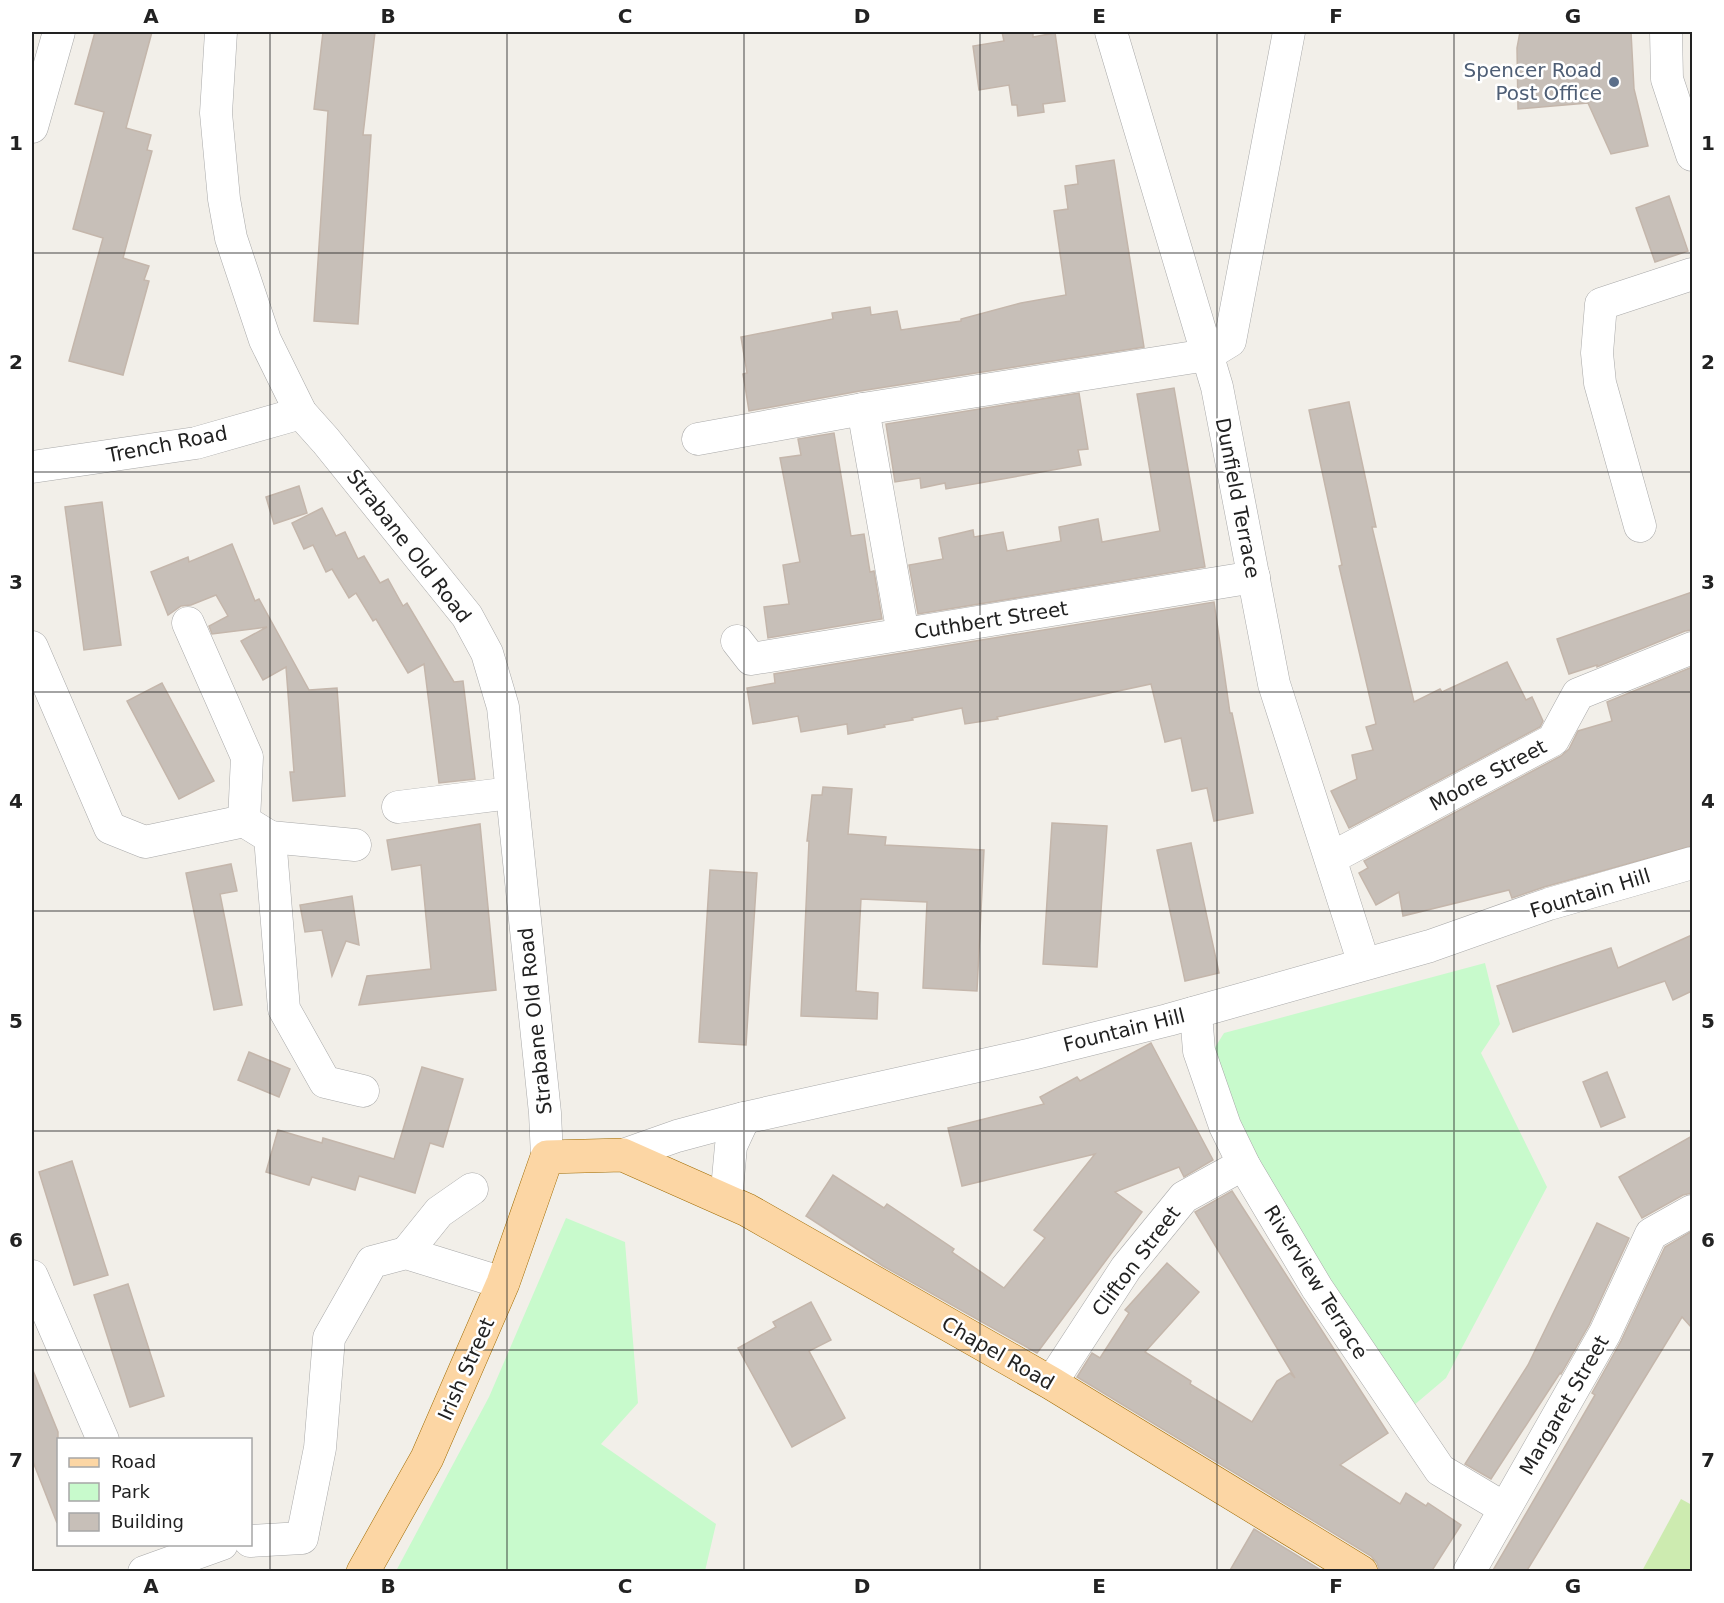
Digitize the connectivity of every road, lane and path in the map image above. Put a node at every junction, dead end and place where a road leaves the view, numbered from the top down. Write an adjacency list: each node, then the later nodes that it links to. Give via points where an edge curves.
1 (59, 32): 6 (street)
2 (221, 32): 11 (street, Strabane Old Road, via 216,113 231,238 266,340)
3 (1111, 32): 9 (street, Dunfield Terrace)
4 (1289, 32): 9 (street, via 1230,341)
5 (1666, 32): 7 (street, via 1667,79)
6 (32, 127)
7 (1692, 155)
8 (1692, 274): 14 (street, via 1601,304 1597,353 1600,383)
9 (1207, 355): 10 (street); 15 (street, Dunfield Terrace, via 1217,387)
10 (863, 409): 12 (street); 17 (street)
11 (301, 413): 13 (street, Trench Road, via 196,442); 21 (street, Strabane Old Road, via 444,585 487,652 503,707)
12 (699, 439)
13 (32, 467)
14 (1640, 526)
15 (1254, 577): 17 (street, Cuthbert Street); 25 (street, Dunfield Terrace, via 1275,684)
16 (188, 623): 23 (street, via 247,757)
17 (903, 634): 18 (street, Cuthbert Street, via 751,659)
18 (737, 641)
19 (32, 647): 23 (street, via 110,828 145,842)
20 (1692, 648): 25 (street, Moore Street, via 1578,694 1553,740)
21 (511, 793): 22 (street); 32 (street, Strabane Old Road)
22 (398, 807)
23 (257, 829): 24 (street); 29 (street, via 284,1009 325,1082)
24 (355, 845)
25 (1331, 858): 27 (street, Dunfield Terrace)
26 (1692, 863): 27 (street, Fountain Hill)
27 (1364, 964): 28 (street, Fountain Hill)
28 (1193, 1013): 30 (street, Fountain Hill, via 1032,1054); 33 (street, Riverview Terrace, via 1199,1051 1225,1126)
29 (363, 1090)
30 (744, 1118): 31 (street, Fountain Hill); 35 (street, via 731,1146)
31 (623, 1155): 32 (main road, Fountain Hill); 35 (main road, Chapel Road)
32 (547, 1157): 39 (main road, Irish Street)
33 (1245, 1167): 40 (street, Clifton Street, via 1184,1197 1126,1268); 42 (street, Riverview Terrace, via 1317,1288 1440,1470)
34 (472, 1189): 37 (street, via 438,1212)
35 (726, 1200): 40 (main road, Chapel Road)
36 (1692, 1211): 42 (street, Margaret Street, via 1651,1234 1605,1333)
37 (406, 1253): 39 (street); 43 (street, via 372,1262 329,1338 320,1448 302,1538)
38 (32, 1276): 41 (street)
39 (503, 1283): 46 (main road, Irish Street, via 427,1458)
40 (1051, 1383): 47 (main road, Chapel Road)
41 (102, 1438)
42 (1504, 1508): 48 (street, Margaret Street)
43 (252, 1541)
44 (218, 1546): 45 (street)
45 (150, 1561)
46 (363, 1572)
47 (1361, 1572)
48 (1469, 1572)

